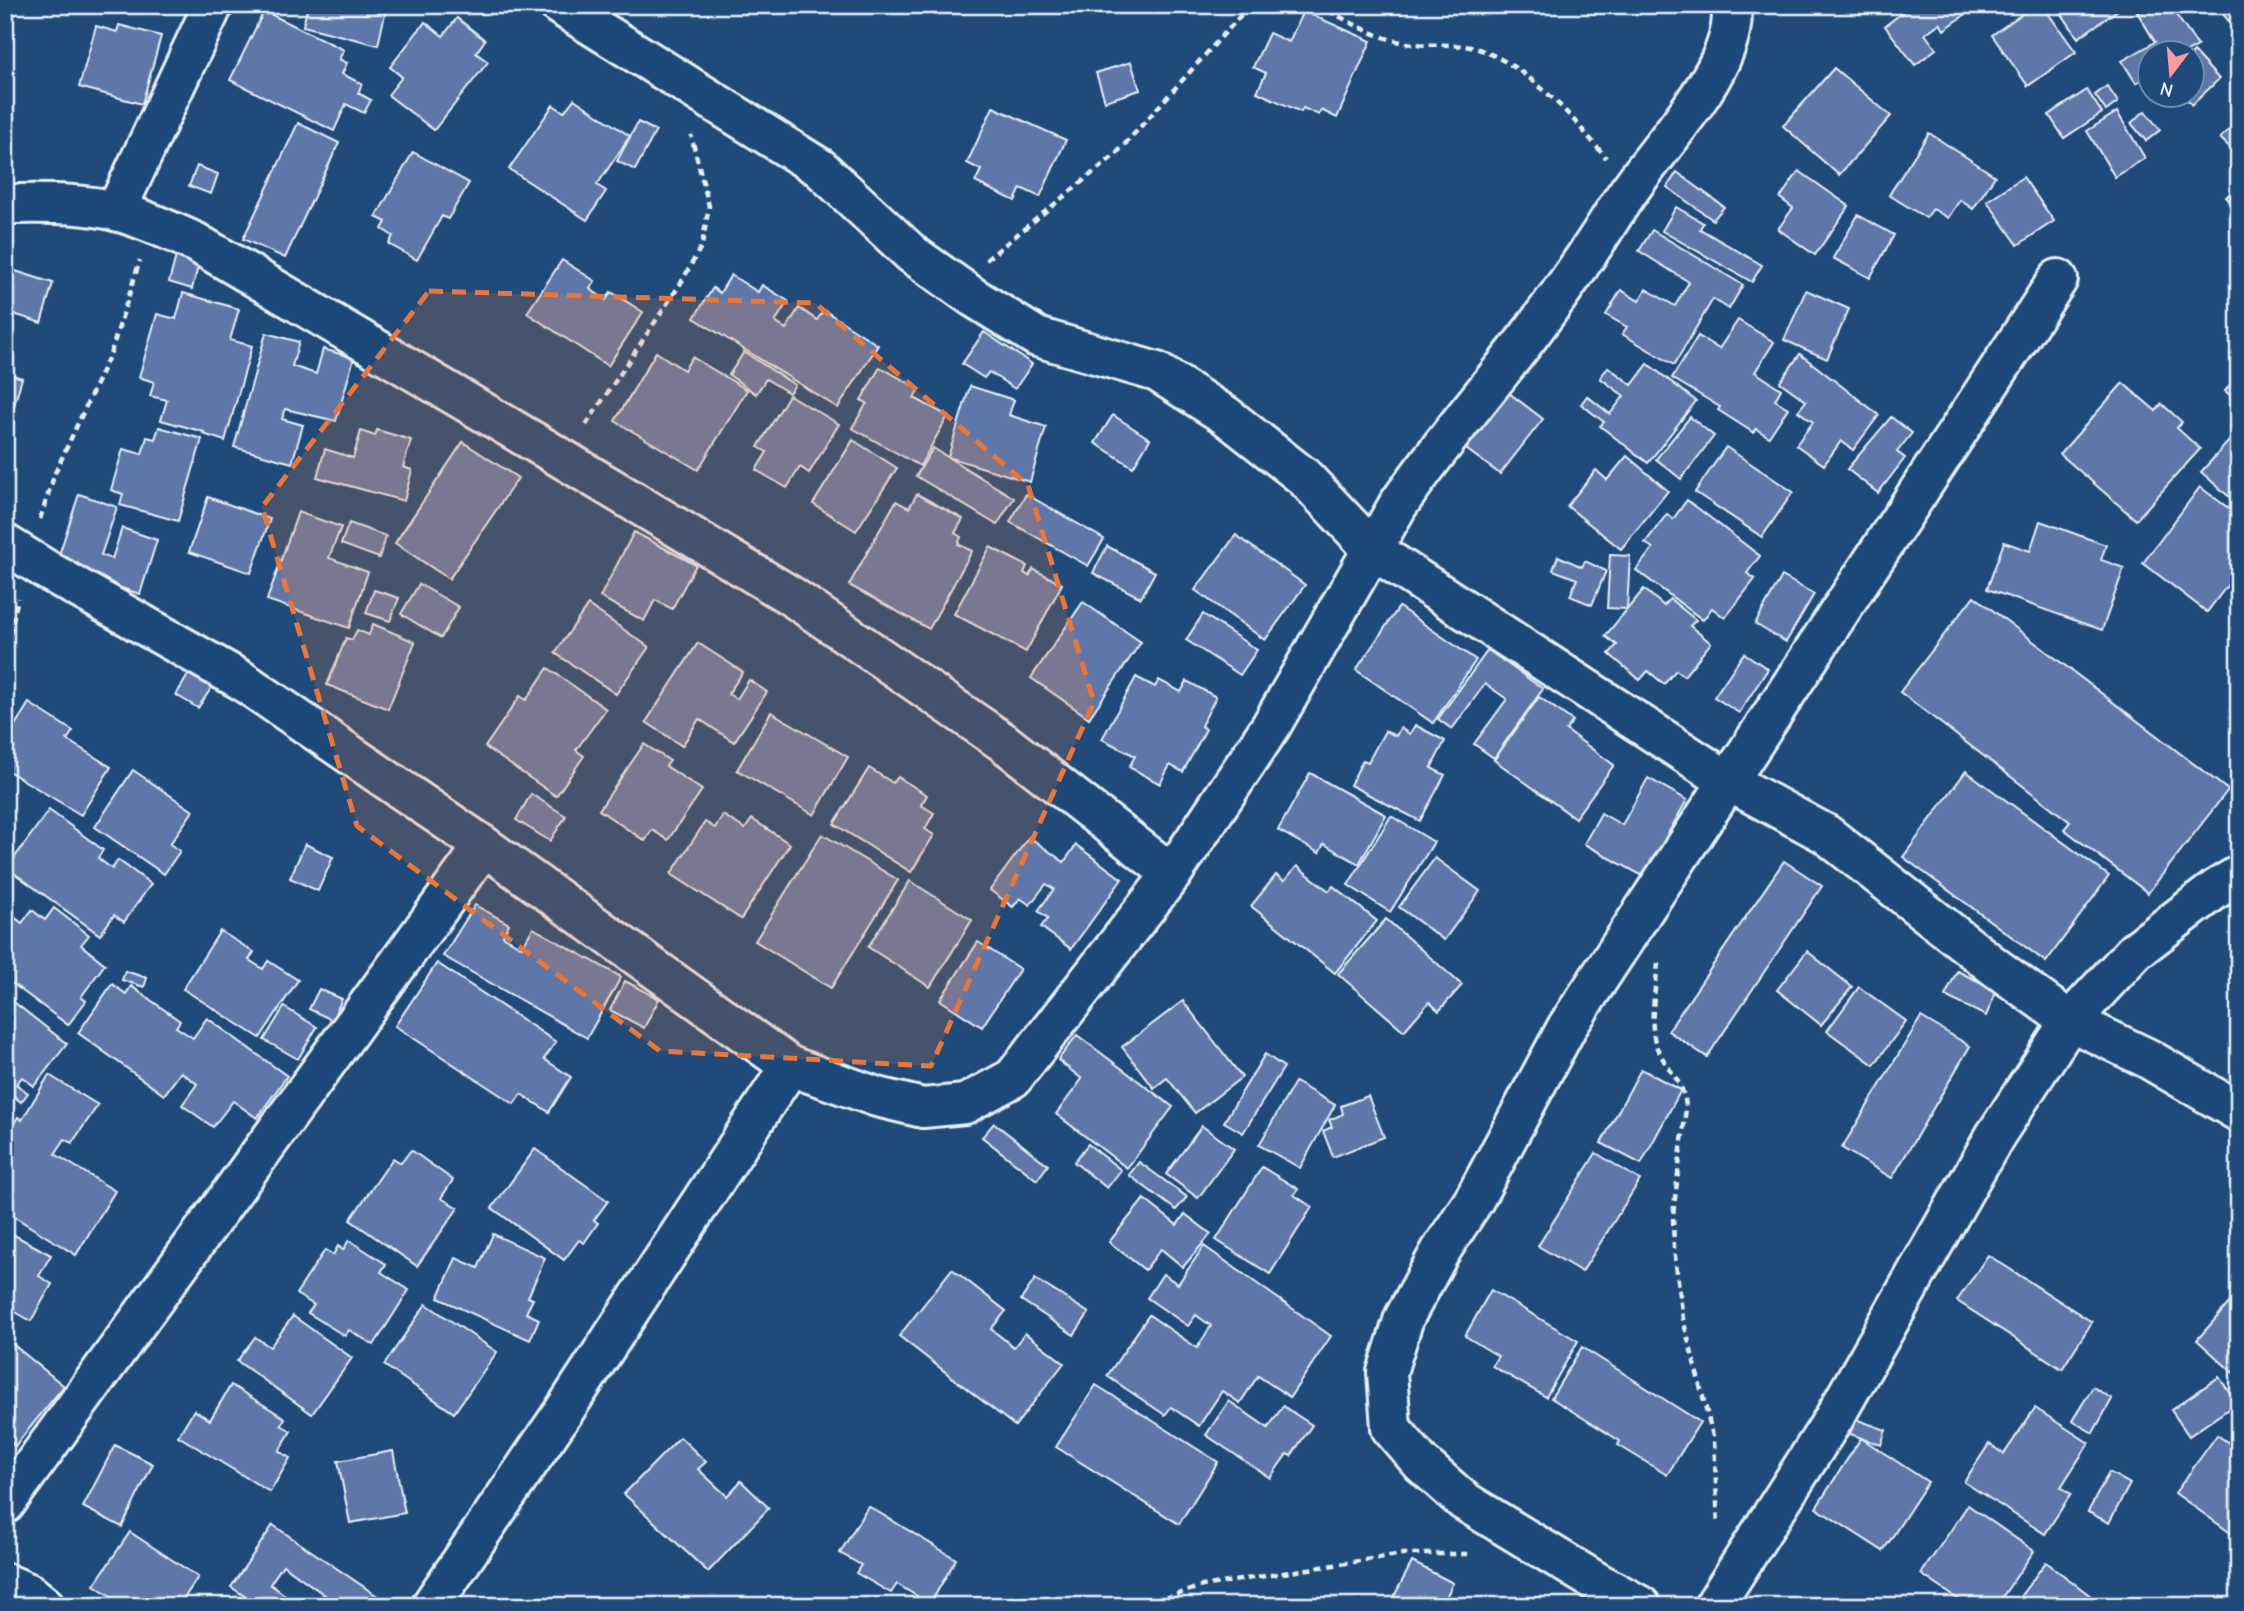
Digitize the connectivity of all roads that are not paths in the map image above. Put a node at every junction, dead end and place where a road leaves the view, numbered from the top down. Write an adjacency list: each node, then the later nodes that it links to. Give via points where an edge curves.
1 (213, 5): 5 (street)
2 (559, 5): 7 (street, via 820,168 912,254 1037,337 1157,372 1225,415 1304,477)
3 (1731, 5): 7 (street, via 1733,16 1724,53 1706,85 1528,337 1420,474)
4 (5, 204): 5 (street, via 59,204)
5 (133, 216): 11 (street, via 217,255 802,604 1003,741)
6 (2058, 279): 9 (street)
7 (1373, 550): 9 (street); 11 (street, via 1271,726)
8 (16, 551): 10 (street, via 240,680)
9 (1728, 781): 13 (street, via 1826,834); 21 (street, via 1567,1027 1404,1318 1387,1373 1391,1428 1421,1463 1464,1501)
10 (484, 846): 14 (street); 16 (street)
11 (1172, 874): 14 (street, via 1013,1078 965,1104 923,1108)
12 (2239, 875): 13 (street, via 2135,951)
13 (2070, 1021): 15 (street, via 2147,1058); 18 (street, via 1995,1136 1834,1418)
14 (790, 1066): 20 (street)
15 (2239, 1112)
16 (5, 1504)
17 (5, 1583): 19 (street)
18 (1718, 1599)
19 (45, 1606)
20 (431, 1606)
21 (1641, 1606)

